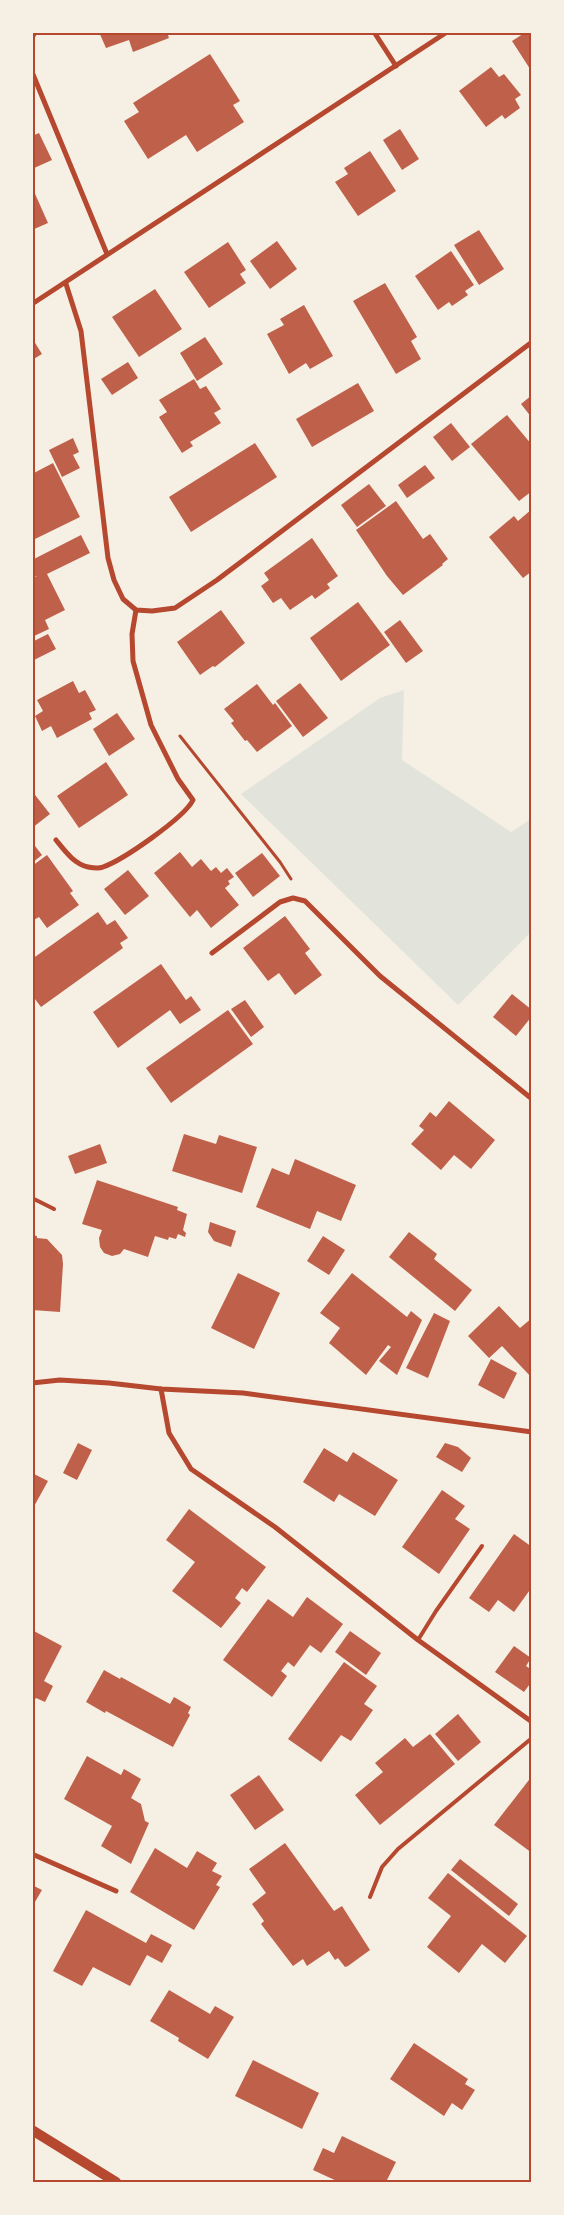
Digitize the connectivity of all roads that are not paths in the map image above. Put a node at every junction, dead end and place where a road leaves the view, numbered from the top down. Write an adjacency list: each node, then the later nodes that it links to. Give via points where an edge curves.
1 (35, 32): 4 (street)
2 (374, 32): 5 (street)
3 (446, 32): 5 (street)
4 (32, 38)
5 (396, 66): 7 (street)
6 (32, 72): 7 (street)
7 (107, 254): 8 (street)
8 (66, 284): 9 (street); 11 (street, via 81,331 108,558 123,598)
9 (32, 304)
10 (532, 342): 11 (street, via 217,580 175,608)
11 (136, 610): 12 (street, via 132,634 133,661 150,725 178,779 193,800 185,811 152,837 101,868 78,864)
12 (56, 840)
13 (212, 953): 14 (street, via 280,902 292,898 304,901 380,976)
14 (532, 1099)
15 (32, 1198): 16 (lane)
16 (54, 1209)
17 (32, 1383): 18 (street, via 60,1380)
18 (161, 1389): 19 (street, via 243,1393); 21 (street, via 169,1432 191,1469 276,1527)
19 (532, 1432)
20 (482, 1546): 21 (lane)
21 (418, 1640): 22 (street)
22 (532, 1722)
23 (532, 1738): 26 (lane, via 398,1849 382,1867)
24 (32, 1854): 25 (street)
25 (116, 1891)
26 (370, 1897)
27 (32, 2130): 28 (main road)
28 (116, 2182)

